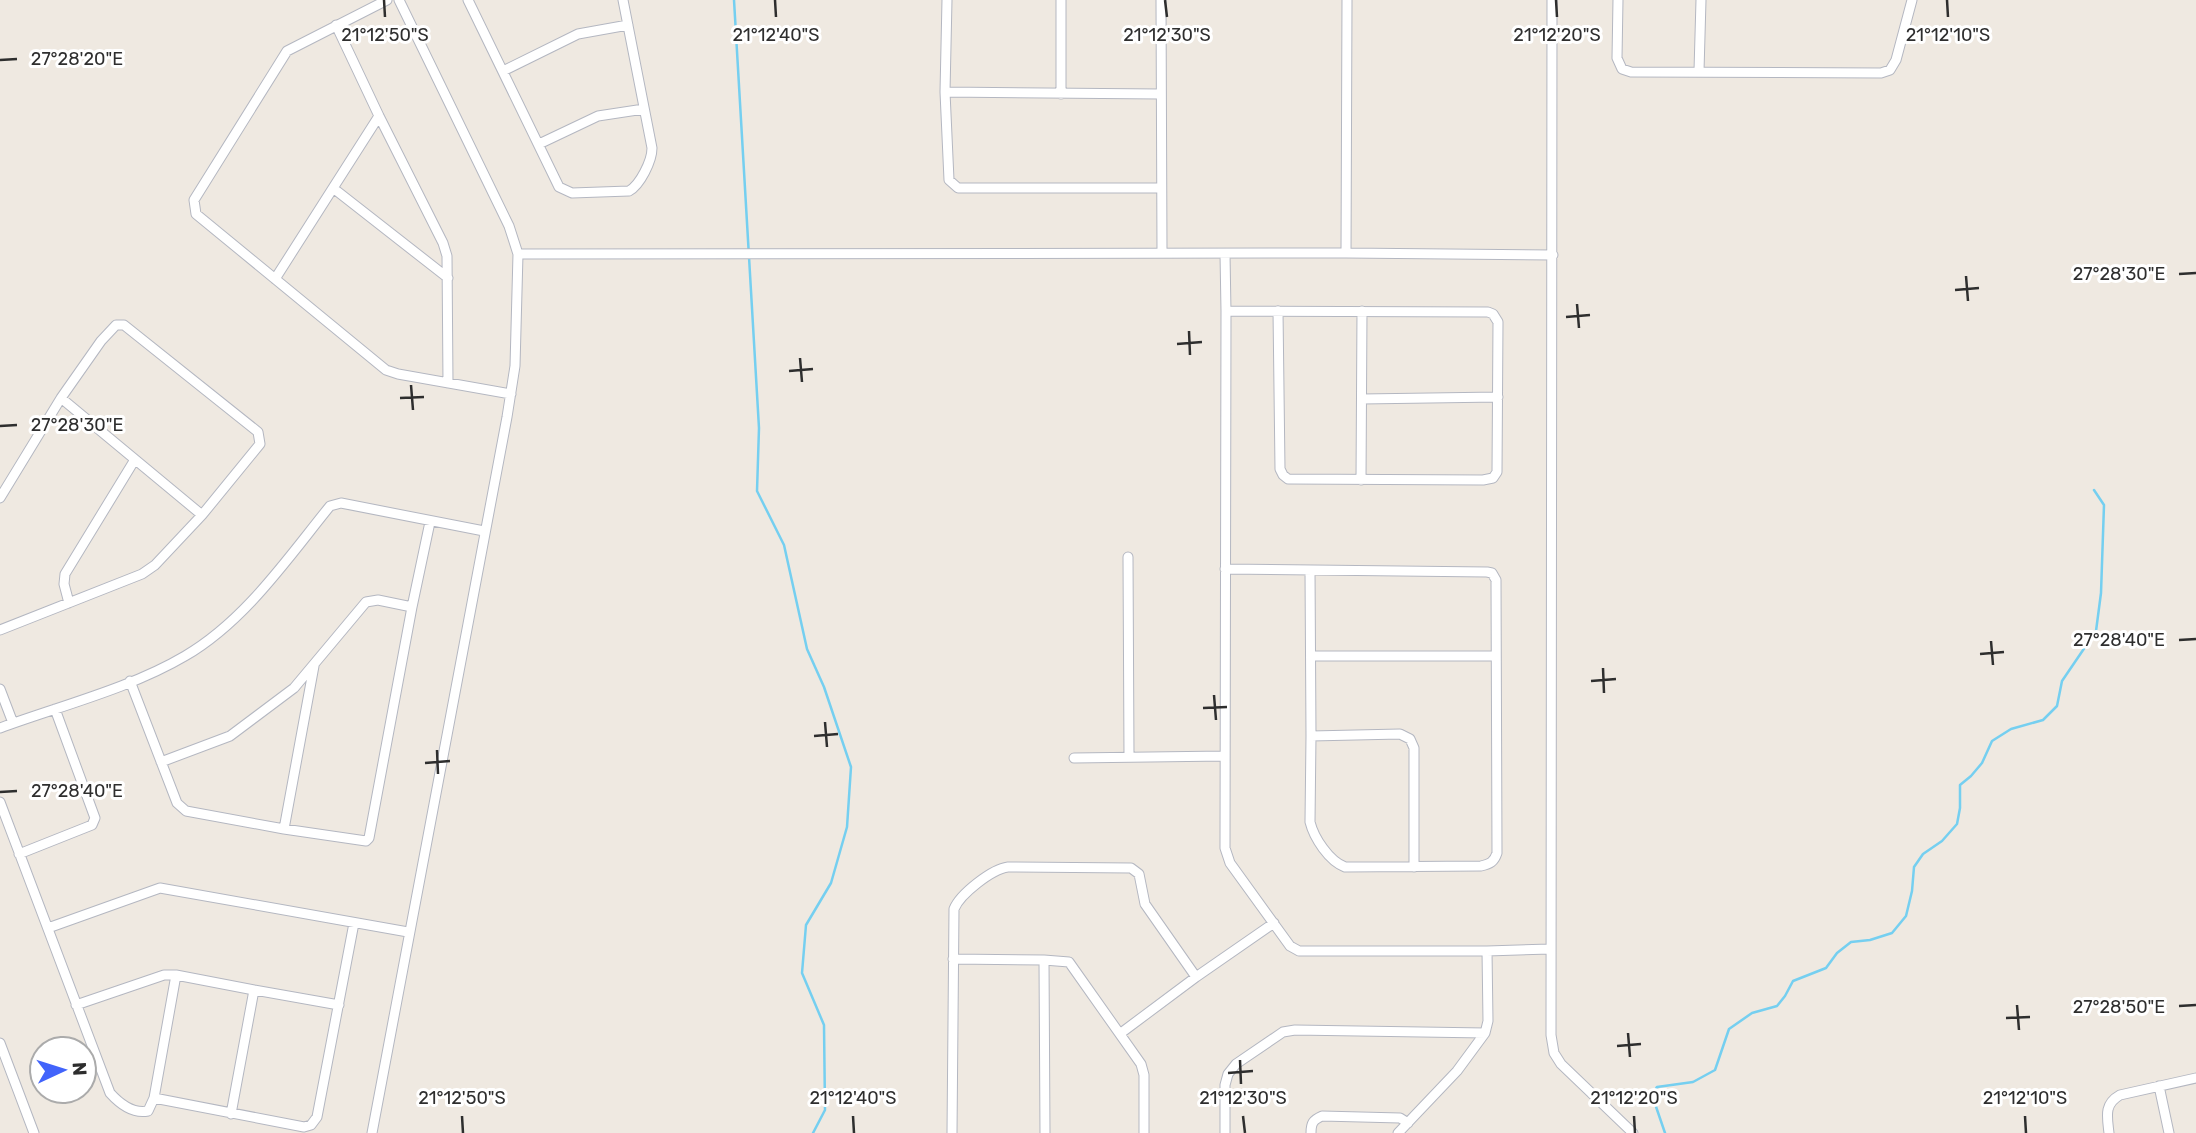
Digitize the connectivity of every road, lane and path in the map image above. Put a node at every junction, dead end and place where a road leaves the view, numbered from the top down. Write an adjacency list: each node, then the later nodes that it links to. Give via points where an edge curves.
1 (387, 0): 13 (street)
2 (400, 0): 27 (street, via 509,226)
3 (468, 0): 15 (street)
4 (623, 0): 14 (street)
5 (947, 0): 17 (street)
6 (1061, 0): 18 (street)
7 (1161, 0): 19 (street)
8 (1347, 0): 26 (street)
9 (1552, 0): 29 (street)
10 (1618, 0): 16 (street, via 1617,58 1622,69)
11 (1701, 0): 16 (street)
12 (1912, 0): 16 (street, via 1896,60 1881,73)
13 (336, 25): 21 (street); 31 (street, via 287,51 194,200 196,214)
14 (628, 25): 15 (street, via 578,34); 20 (street)
15 (503, 71): 22 (street)
16 (1699, 71)
17 (945, 92): 18 (street); 24 (street, via 949,180 958,188)
18 (1061, 94): 19 (street)
19 (1160, 94): 24 (street)
20 (644, 109): 22 (street, via 598,116); 22 (street, via 652,153 629,191 565,192)
21 (379, 116): 23 (street); 30 (street, via 443,243)
22 (538, 144)
23 (333, 188): 30 (street); 31 (street)
24 (1160, 188): 25 (street)
25 (1162, 253): 27 (street); 28 (street)
26 (1346, 253): 28 (street); 29 (street)
27 (518, 254): 36 (street)
28 (1224, 254): 32 (street)
29 (1553, 255): 73 (street)
30 (448, 278): 35 (street)
31 (275, 279): 35 (street, via 386,370)
32 (1226, 311): 33 (street); 47 (street)
33 (1278, 311): 34 (street); 41 (street, via 1280,469 1288,479)
34 (1362, 311): 37 (street, via 1493,314 1498,322); 39 (street)
35 (448, 383): 36 (street)
36 (511, 394): 45 (street)
37 (1497, 397): 39 (street); 41 (street, via 1497,472 1493,478)
38 (61, 398): 40 (street); 42 (street); 43 (street, via 101,341 116,326 124,325 258,432 260,444)
39 (1362, 399): 41 (street)
40 (134, 461): 43 (street); 49 (street, via 65,574)
41 (1361, 480)
42 (0, 498)
43 (202, 515): 49 (street, via 142,575)
44 (430, 522): 45 (street); 50 (street); 55 (street, via 341,503 330,506 240,613 184,657)
45 (484, 531): 72 (street)
46 (1128, 557): 61 (street)
47 (1225, 569): 48 (street); 62 (street)
48 (1310, 570): 52 (street); 53 (street, via 1492,573 1496,580)
49 (69, 603): 51 (street)
50 (412, 607): 54 (street, via 366,602); 66 (street, via 369,838 363,842)
51 (0, 630)
52 (1311, 656): 53 (street); 60 (street)
53 (1496, 656): 68 (street, via 1497,853 1494,860 1481,866)
54 (314, 663): 64 (street, via 294,688 234,734); 66 (street)
55 (130, 681): 57 (street); 64 (street)
56 (0, 689): 58 (street)
57 (55, 709): 58 (street); 67 (street, via 95,818 92,825)
58 (13, 723): 59 (street)
59 (0, 728)
60 (1311, 736): 68 (street, via 1310,822 1336,864); 68 (street, via 1400,734 1410,739 1414,748)
61 (1129, 757): 62 (street); 63 (street)
62 (1225, 757): 70 (street, via 1227,855)
63 (1074, 758)
64 (161, 762): 66 (street, via 177,803 187,811)
65 (0, 802): 67 (street)
66 (284, 830)
67 (19, 854): 71 (street)
68 (1414, 867)
69 (354, 923): 71 (street, via 160,888); 72 (street); 80 (street)
70 (1274, 923): 74 (street, via 1299,951); 78 (street)
71 (48, 928): 81 (street)
72 (408, 932): 91 (street)
73 (1550, 949): 74 (street); 98 (street, via 1554,1052)
74 (1487, 951): 83 (street)
75 (953, 959): 76 (street); 78 (street, via 956,904 994,872 1008,867 1131,868 1139,874 1144,904); 92 (street)
76 (1044, 960): 82 (street, via 1069,962); 93 (street)
77 (176, 975): 79 (street); 81 (street, via 155,976); 87 (street)
78 (1196, 977): 82 (street)
79 (254, 990): 80 (street); 88 (street)
80 (339, 1004): 88 (street, via 317,1117 311,1125)
81 (76, 1005): 87 (street, via 110,1093 137,1112 148,1111)
82 (1121, 1033): 94 (street, via 1144,1075)
83 (1485, 1034): 89 (street); 95 (street, via 1283,1032 1228,1074)
84 (0, 1044): 90 (street)
85 (2196, 1078): 86 (street)
86 (2159, 1086): 99 (street, via 2112,1100 2107,1107); 100 (street)
87 (154, 1098): 88 (street)
88 (231, 1114)
89 (1408, 1122): 96 (street, via 1322,1116 1311,1125); 97 (street)
90 (34, 1133)
91 (372, 1133)
92 (952, 1133)
93 (1045, 1133)
94 (1144, 1133)
95 (1225, 1133)
96 (1311, 1133)
97 (1398, 1133)
98 (1633, 1133)
99 (2109, 1133)
100 (2169, 1133)

